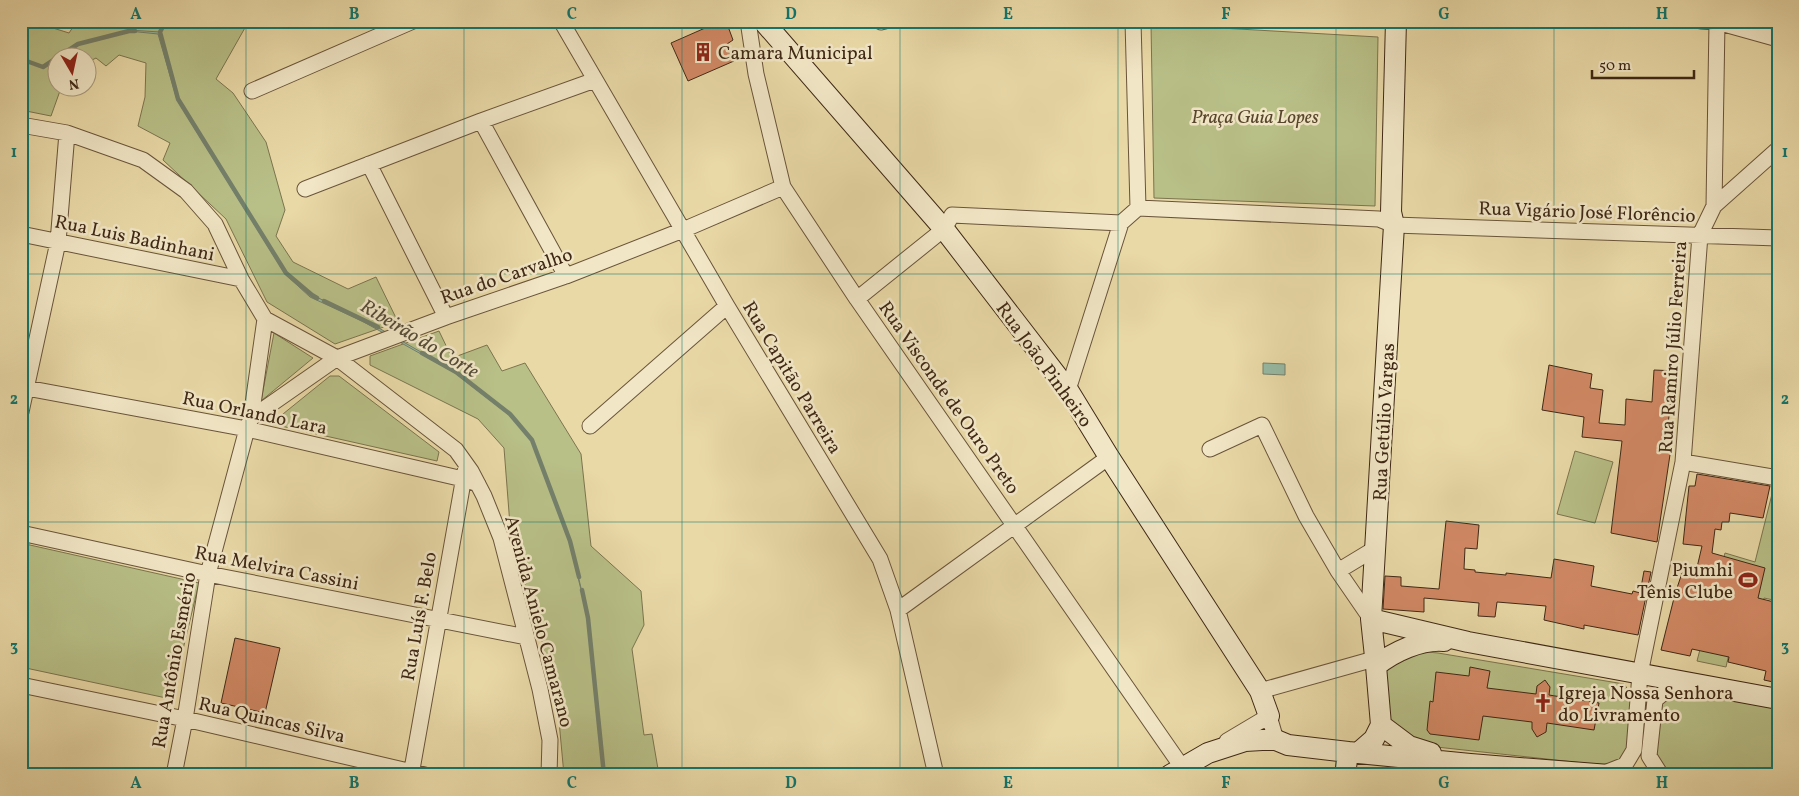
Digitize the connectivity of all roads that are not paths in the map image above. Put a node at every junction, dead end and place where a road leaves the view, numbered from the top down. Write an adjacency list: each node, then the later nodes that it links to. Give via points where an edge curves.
1 (413, 21): 11 (street)
2 (561, 21): 10 (street, Rua Capitão Parreira)
3 (748, 21): 17 (street, Rua Visconde de Ouro Preto, via 756,74)
4 (763, 21): 23 (street, Rua João Pinheiro)
5 (1132, 21): 20 (street)
6 (1396, 21): 21 (street)
7 (1701, 21): 8 (street)
8 (1717, 22): 9 (street); 19 (street, Rua Ramiro Júlio Ferreira)
9 (1778, 39)
10 (595, 80): 12 (street); 24 (street, Rua Capitão Parreira)
11 (252, 91)
12 (481, 121): 16 (street); 29 (street)
13 (21, 125): 14 (street)
14 (67, 133): 28 (street); 30 (street, via 143,160 186,191 214,224)
15 (1775, 158): 19 (street)
16 (369, 164): 18 (street); 33 (street)
17 (783, 187): 24 (street, Rua do Carvalho); 31 (street, Rua Visconde de Ouro Preto)
18 (304, 189)
19 (1714, 206): 26 (street, Rua Ramiro Júlio Ferreira)
20 (1138, 208): 21 (street); 22 (street)
21 (1388, 219): 26 (street, Rua Vigário José Florêncio); 50 (street, Rua Getúlio Vargas)
22 (1121, 223): 23 (street, via 952,214); 37 (street)
23 (944, 229): 31 (street); 37 (street, Rua João Pinheiro)
24 (683, 230): 29 (street, Rua do Carvalho); 32 (street, Rua Capitão Parreira)
25 (21, 234): 28 (street, Rua Luis Badinhani)
26 (1700, 235): 27 (street, Rua Vigário José Florêncio); 43 (street, Rua Ramiro Júlio Ferreira)
27 (1778, 238)
28 (58, 242): 30 (street, Rua Luis Badinhani); 36 (street)
29 (566, 276): 33 (street, Rua do Carvalho)
30 (241, 279): 34 (street)
31 (857, 299): 48 (street, Rua Visconde de Ouro Preto)
32 (726, 306): 40 (street); 53 (street, Rua Capitão Parreira, via 880,559)
33 (446, 317): 35 (street, Rua do Carvalho)
34 (265, 319): 35 (street, Avenida Anielo Camarano); 39 (street, Rua Antônio Esmério)
35 (337, 358): 39 (street, Rua do Carvalho); 44 (street, Avenida Anielo Camarano, via 456,450)
36 (24, 388): 38 (street); 39 (street, Rua Orlando Lara)
37 (1068, 390): 42 (street, Rua João Pinheiro)
38 (21, 412)
39 (249, 423): 46 (street, Rua Orlando Lara); 52 (street, Rua Antônio Esmério)
40 (590, 426)
41 (1210, 449): 51 (street, via 1262,425 1306,516)
42 (1109, 458): 48 (street); 62 (street, Rua João Pinheiro)
43 (1683, 462): 45 (street); 59 (street, Rua Ramiro Júlio Ferreira)
44 (466, 464): 46 (street, Rua Luís F. Belo); 47 (street, Avenida Anielo Camarano)
45 (1778, 478)
46 (463, 479): 47 (street, Rua Orlando Lara); 55 (street, Rua Luís F. Belo)
47 (478, 484): 56 (street, Avenida Anielo Camarano, via 501,538)
48 (1016, 526): 53 (street); 69 (street, Rua Visconde de Ouro Preto)
49 (21, 533): 52 (street, Rua Melvira Cassini)
50 (1376, 548): 51 (street); 54 (street, Rua Getúlio Vargas)
51 (1338, 571): 54 (street)
52 (208, 574): 55 (street, Rua Melvira Cassini); 64 (street, Rua Antônio Esmério)
53 (898, 610): 75 (street, Rua Capitão Parreira)
54 (1371, 619): 57 (street); 58 (street, Rua Getúlio Vargas)
55 (437, 620): 56 (street, Rua Melvira Cassini); 72 (street, Rua Luís F. Belo)
56 (526, 638): 74 (street, Avenida Anielo Camarano, via 550,740)
57 (1468, 642): 58 (street, via 1438,640 1405,648); 59 (street)
58 (1375, 662): 62 (street); 65 (street, Rua Getúlio Vargas)
59 (1640, 674): 60 (street); 70 (street, Rua Ramiro Júlio Ferreira, via 1634,750)
60 (1678, 681): 63 (street); 71 (street, via 1655,700 1648,756)
61 (21, 685): 64 (street, Rua Quincas Silva)
62 (1260, 691): 66 (street, Rua João Pinheiro)
63 (1778, 700)
64 (184, 720): 72 (street, Rua Quincas Silva); 73 (street, Rua Antônio Esmério)
65 (1381, 725): 67 (street, via 1374,739); 68 (street, via 1409,746)
66 (1266, 730): 67 (street, via 1288,745); 69 (street, via 1245,741 1208,752)
67 (1353, 753): 68 (street); 76 (street)
68 (1470, 764): 70 (street)
69 (1176, 771)
70 (1612, 771)
71 (1659, 771)
72 (416, 774)
73 (174, 775)
74 (549, 775)
75 (936, 775)
76 (1345, 775)

